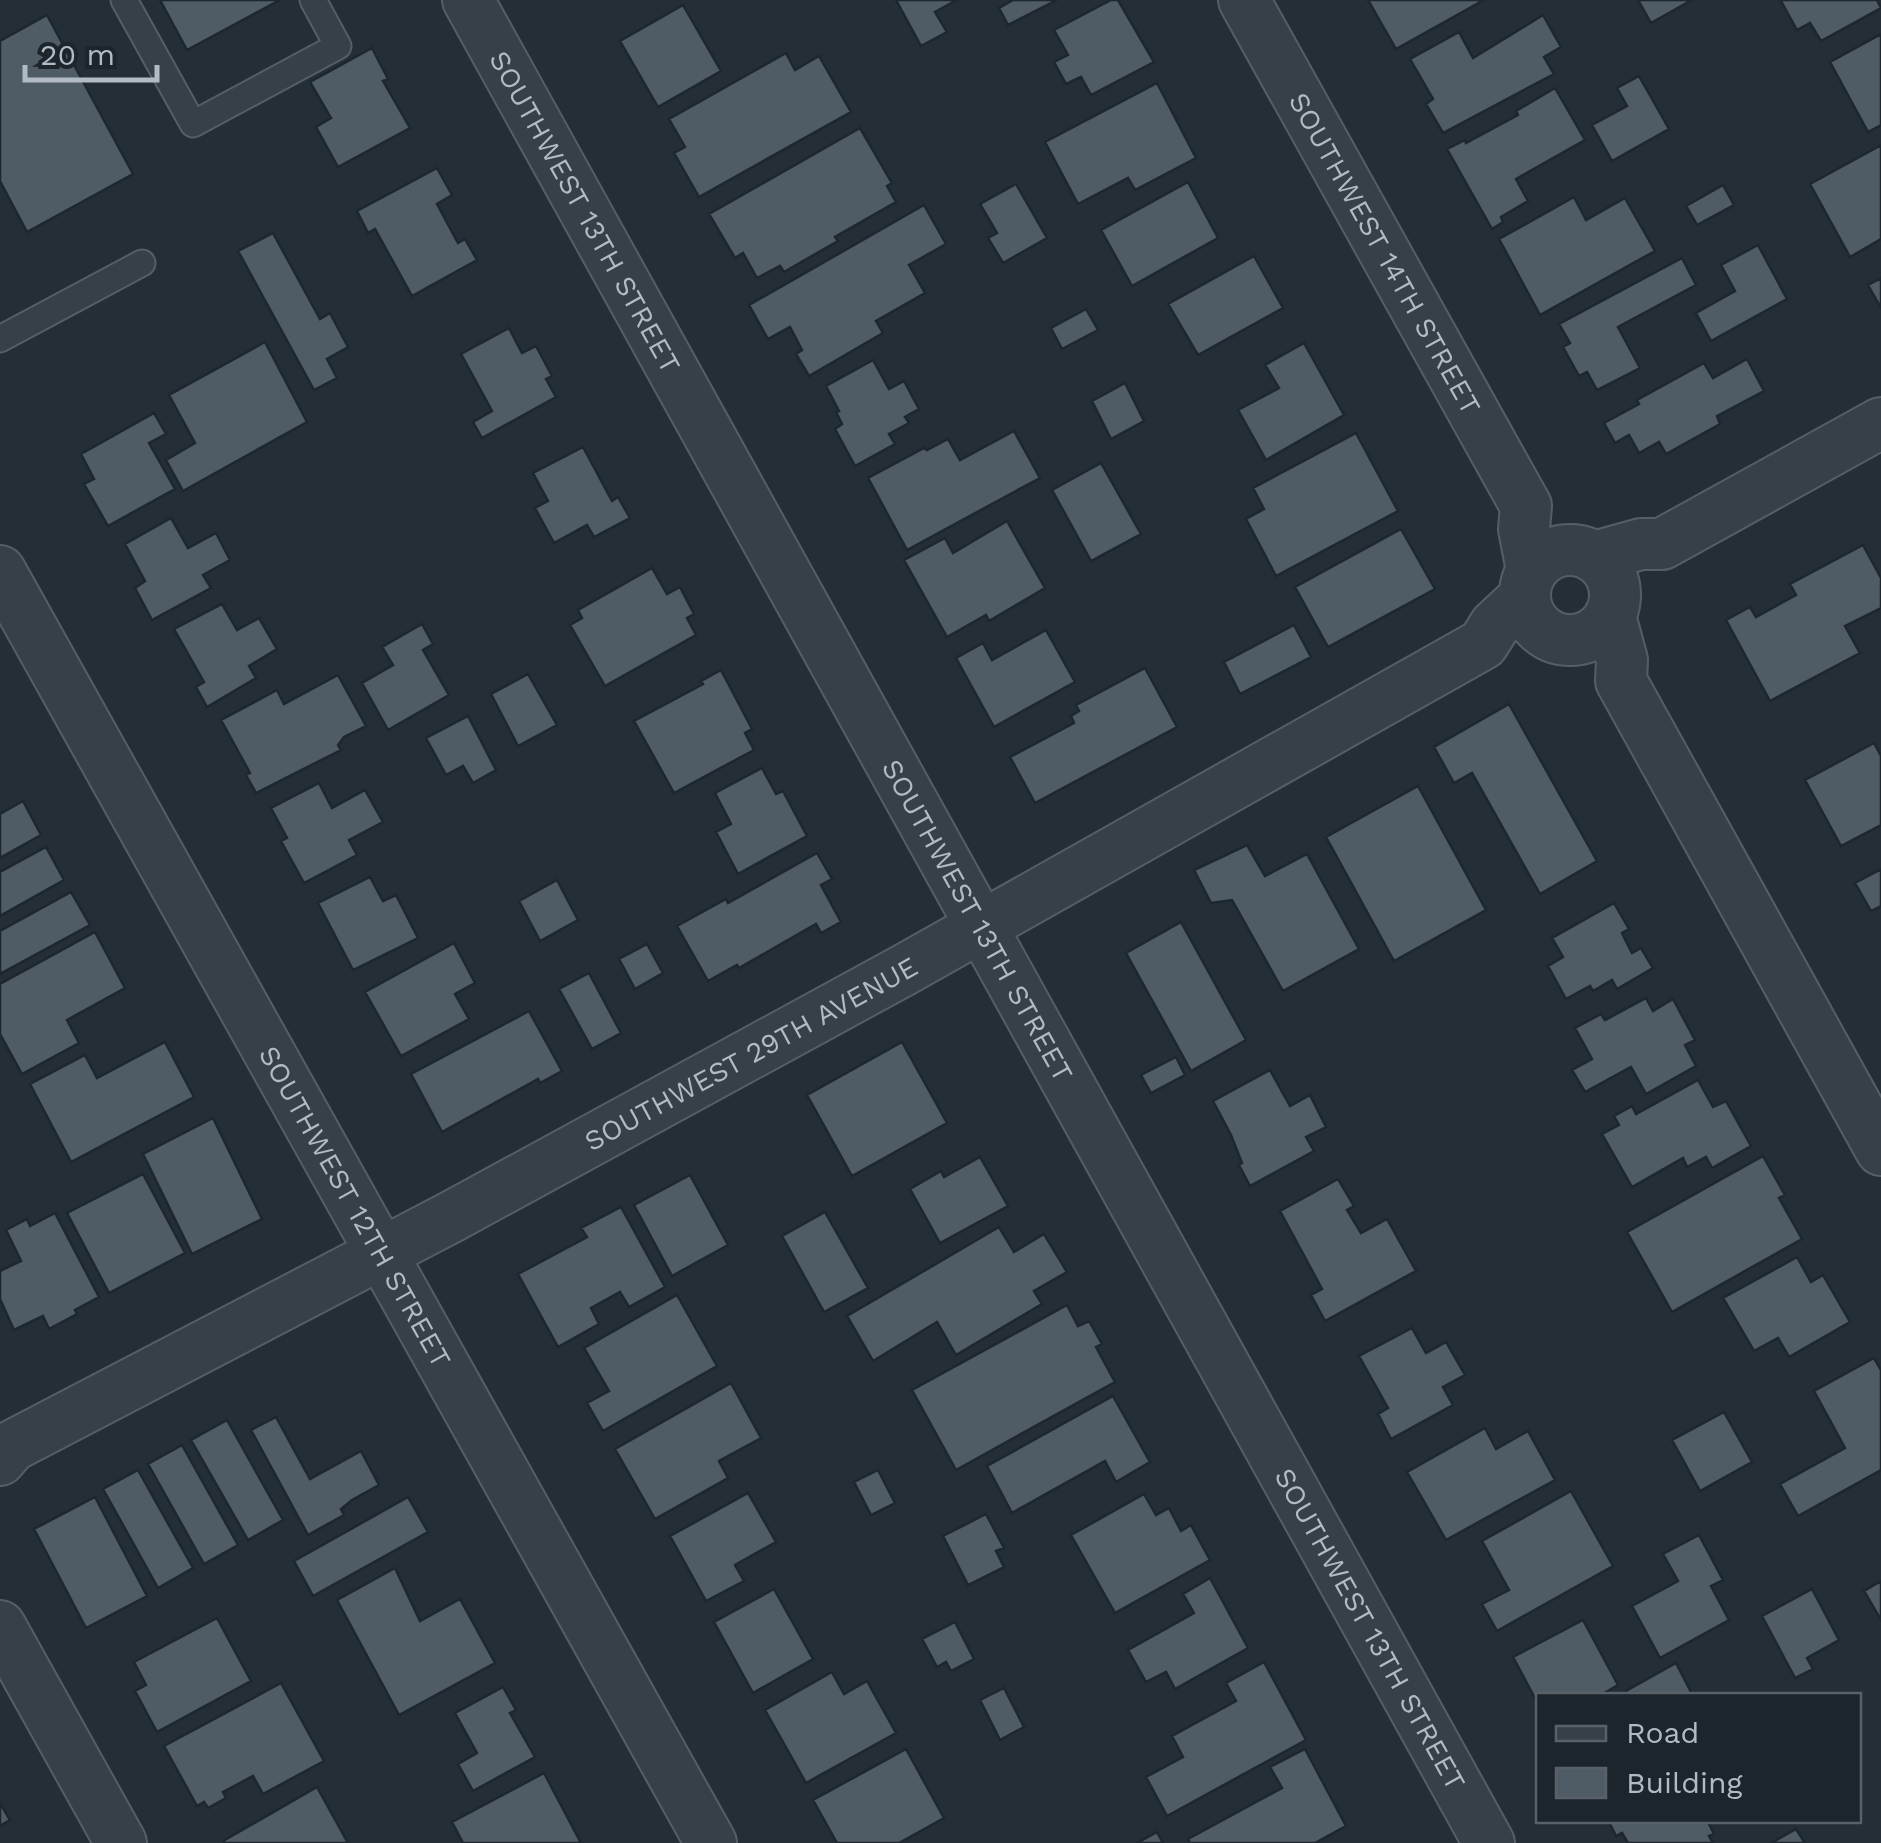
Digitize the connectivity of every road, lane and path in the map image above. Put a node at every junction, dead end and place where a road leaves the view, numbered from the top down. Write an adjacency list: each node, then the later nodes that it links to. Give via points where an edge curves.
1 (124, 0): 2 (lane, via 193,124 338,46)
2 (314, 0)
3 (468, 0): 10 (street, SOUTHWEST 13TH STREET)
4 (1244, 0): 9 (street, SOUTHWEST 14TH STREET, via 1526,506 1561,531)
5 (142, 263): 6 (lane)
6 (0, 339)
7 (1881, 423): 9 (street, via 1662,544 1641,544)
8 (0, 570): 12 (street, SOUTHWEST 12TH STREET)
9 (1570, 594): 10 (street, SOUTHWEST 29TH AVENUE, via 1495,625 1482,644); 11 (street, SOUTHWEST 14TH STREET, via 1604,672 1622,681)
10 (980, 925): 12 (street, SOUTHWEST 29TH AVENUE); 17 (street, SOUTHWEST 13TH STREET)
11 (1881, 1150)
12 (383, 1253): 13 (street, SOUTHWEST 29TH AVENUE); 16 (street, SOUTHWEST 12TH STREET)
13 (4, 1451)
14 (0, 1626): 15 (street)
15 (121, 1843)
16 (711, 1843)
17 (1490, 1843)

